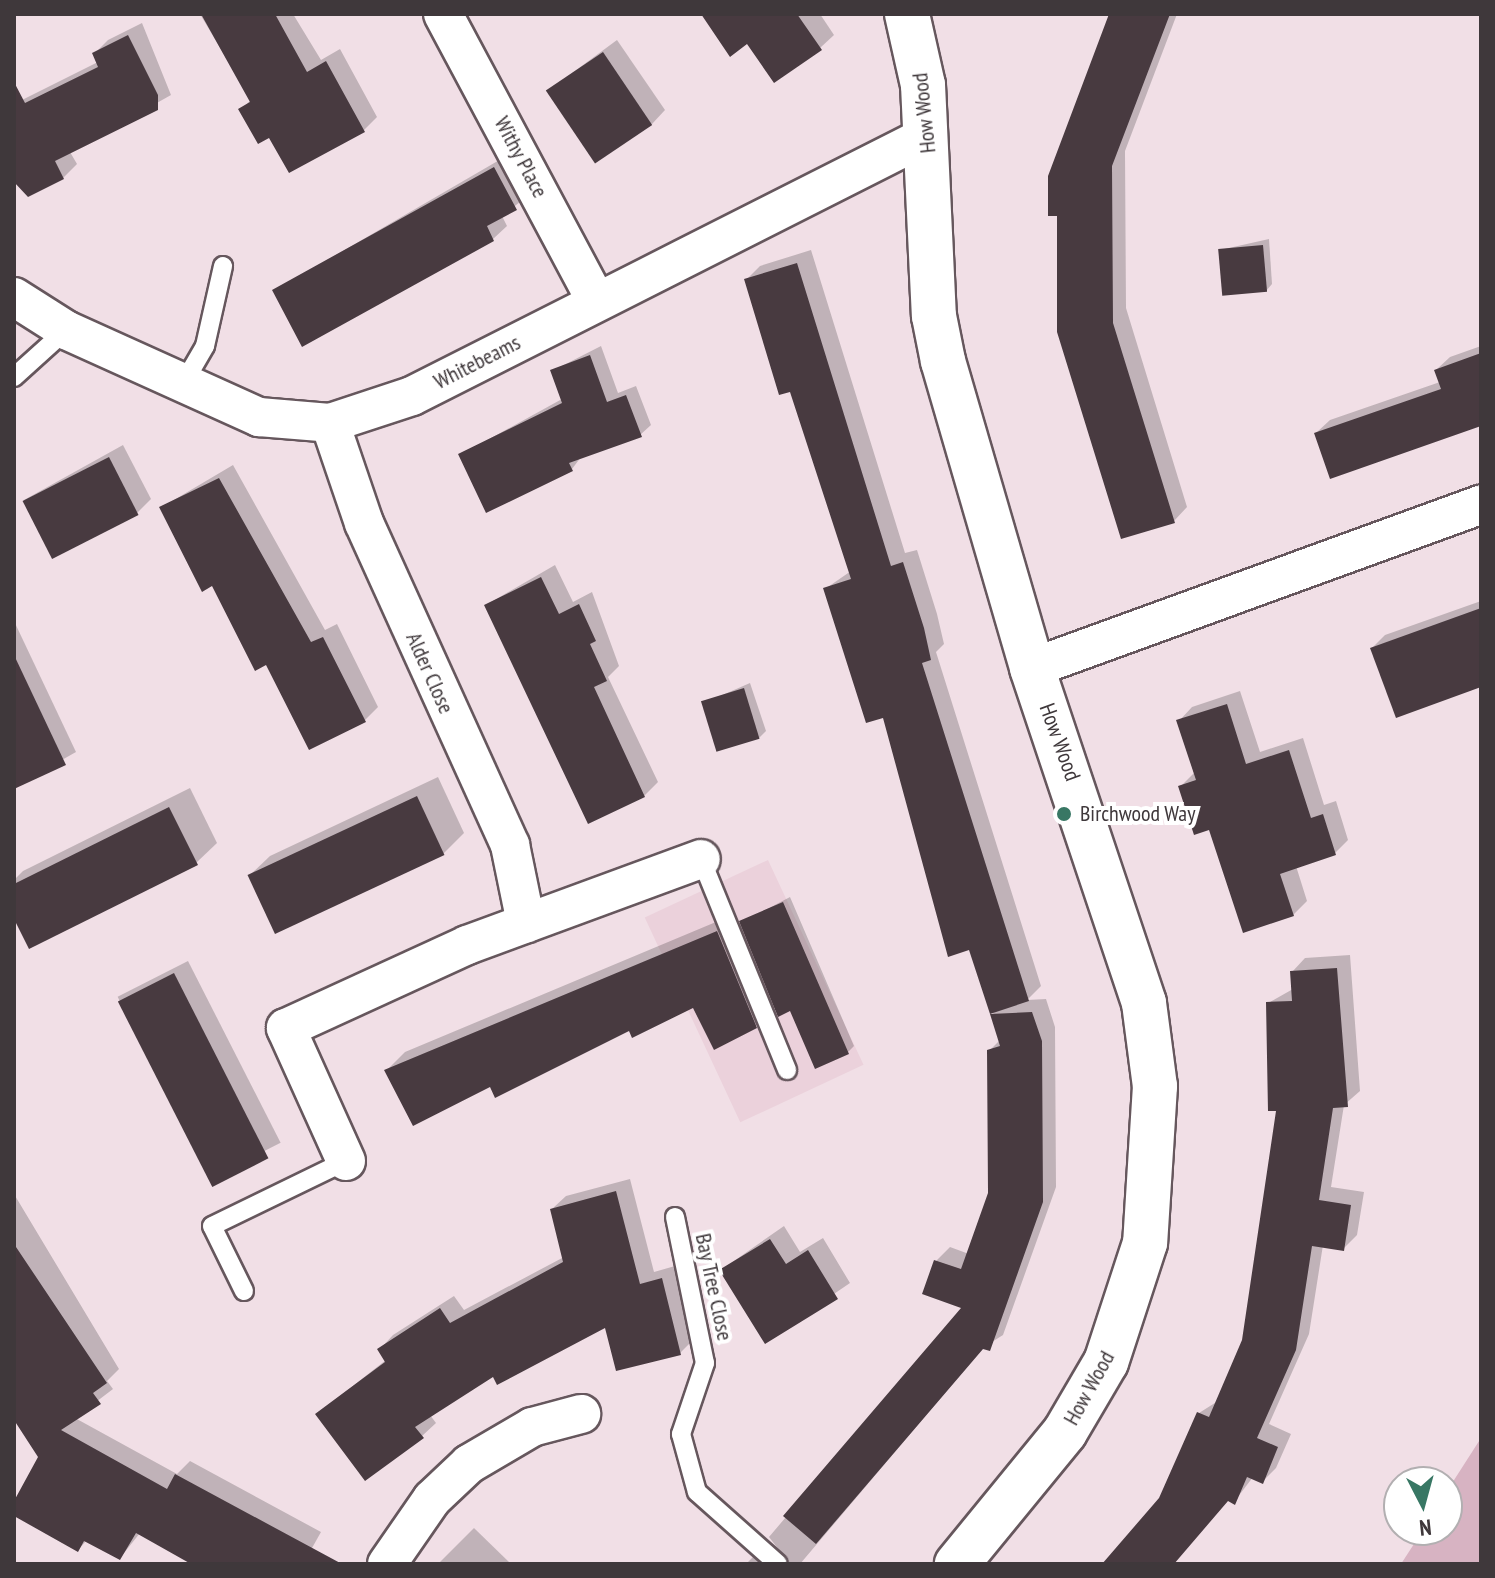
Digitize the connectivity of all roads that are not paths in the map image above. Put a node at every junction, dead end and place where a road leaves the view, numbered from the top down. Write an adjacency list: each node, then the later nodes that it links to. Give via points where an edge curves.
1 (443, 14): 6 (street, Withy Place)
2 (907, 14): 3 (street, How Wood)
3 (928, 135): 6 (street, Whitebeams); 12 (street, How Wood, via 934,316)
4 (223, 266): 9 (lane, via 205,346)
5 (14, 297): 7 (street, Whitebeams)
6 (596, 301): 10 (street, Whitebeams, via 412,396)
7 (66, 330): 8 (lane); 9 (street, Whitebeams)
8 (14, 377)
9 (183, 384): 10 (street, Whitebeams, via 259,417)
10 (330, 423): 14 (street, Alder Close, via 364,523 510,845)
11 (1481, 505): 12 (street)
12 (1032, 668): 22 (street, How Wood, via 1144,1003 1155,1086 1155,1166 1145,1243 1106,1362 1065,1432)
13 (701, 859): 14 (street); 15 (lane)
14 (526, 923): 16 (street, via 286,1028)
15 (787, 1070)
16 (346, 1161): 18 (lane, via 212,1226)
17 (675, 1217): 21 (lane, Bay Tree Close, via 705,1363 681,1434 697,1492)
18 (244, 1291)
19 (581, 1414): 20 (street, via 532,1427 469,1464 432,1499)
20 (387, 1564)
21 (778, 1564)
22 (957, 1564)

